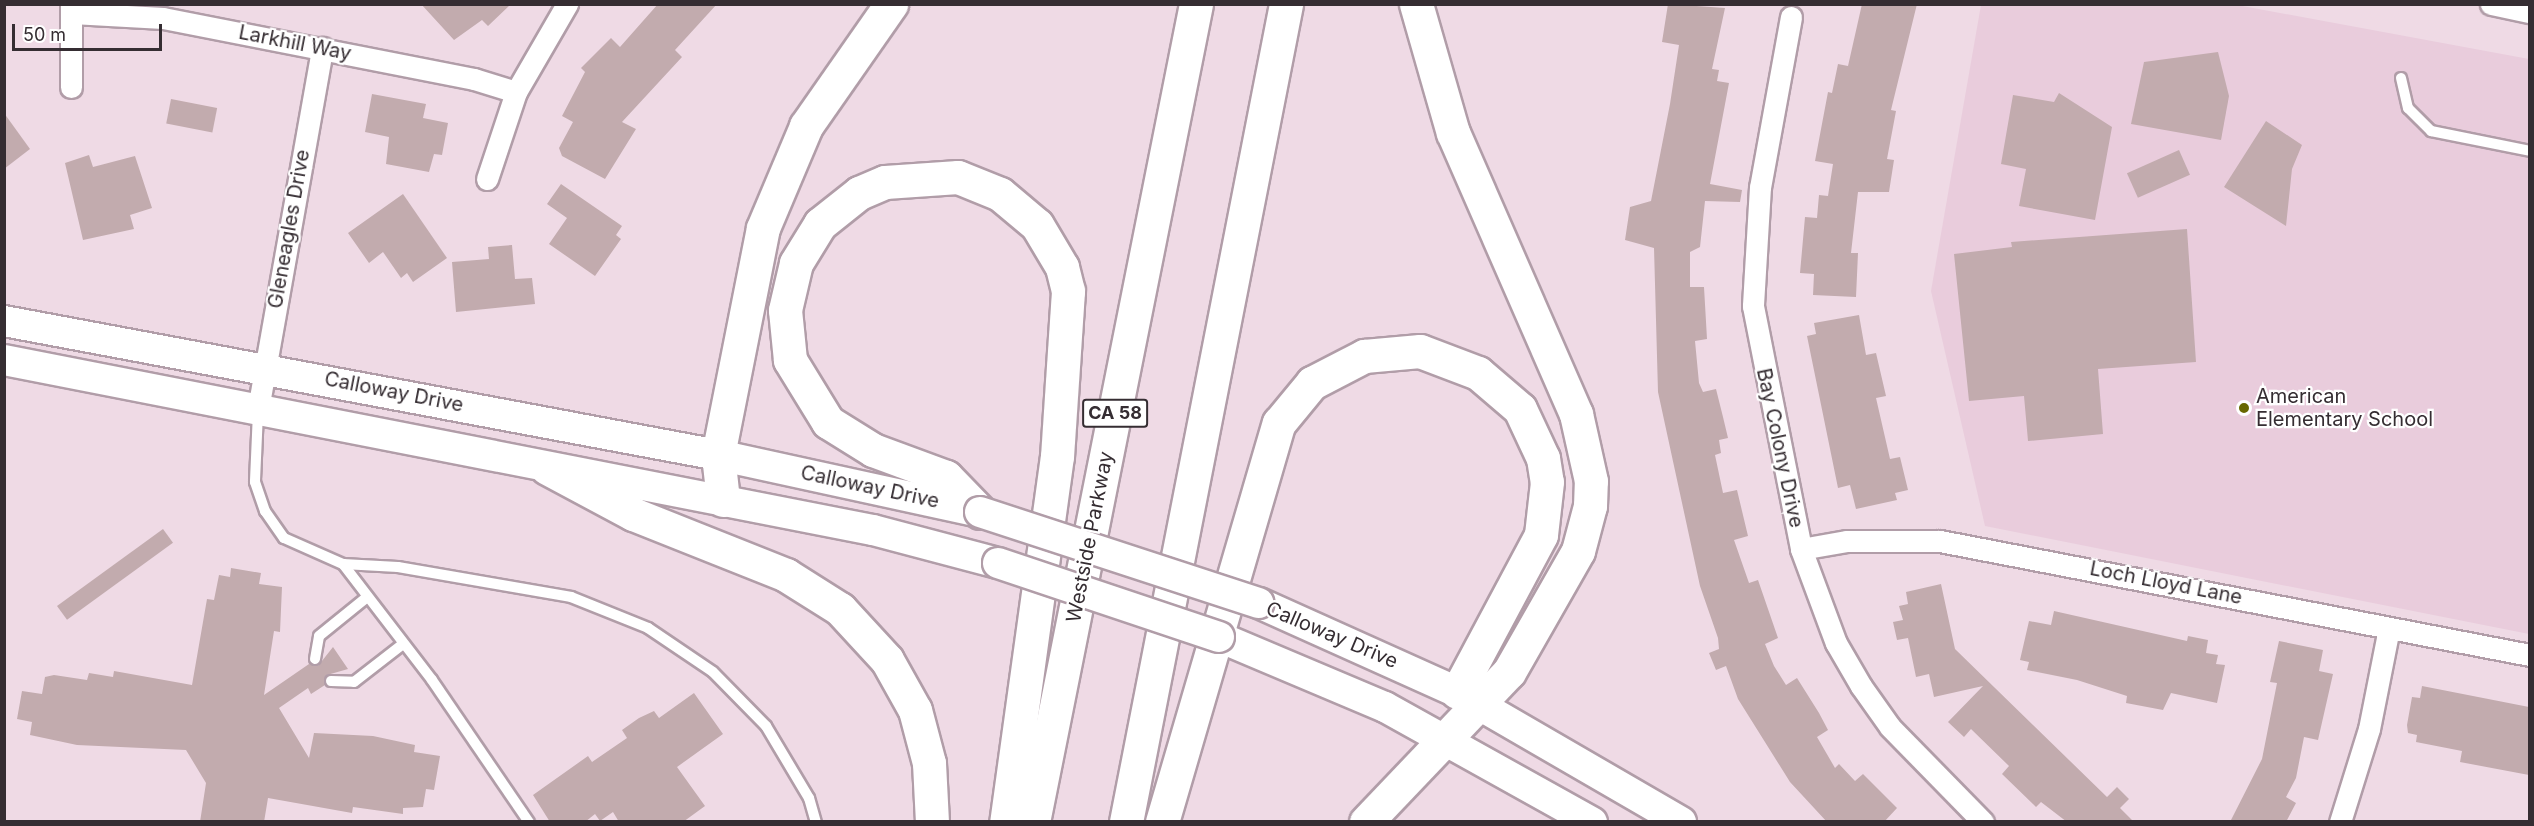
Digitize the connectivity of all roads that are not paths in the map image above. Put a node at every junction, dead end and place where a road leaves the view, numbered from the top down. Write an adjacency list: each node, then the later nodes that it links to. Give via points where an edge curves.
1 (567, 4): 13 (street)
2 (891, 4): 20 (highway, via 824,97 773,200 753,271)
3 (1196, 4): 38 (highway, Westside Parkway / CA 58)
4 (1286, 4): 39 (highway)
5 (1416, 4): 32 (highway, via 1454,132 1576,414 1591,481 1587,525 1578,551 1509,672)
6 (2491, 4): 8 (street)
7 (72, 8): 10 (street, Larkhill Way, via 163,18); 12 (street)
8 (2529, 12)
9 (1791, 17): 24 (street, Bay Colony Drive, via 1760,187 1753,282 1762,365)
10 (322, 48): 13 (street, Larkhill Way); 18 (street, Gleneagles Drive)
11 (2401, 78): 14 (lane, via 2408,108 2431,131)
12 (71, 87)
13 (516, 92): 15 (street)
14 (2529, 151)
15 (487, 179)
16 (4, 321): 18 (main road, Calloway Drive)
17 (4, 360): 19 (main road)
18 (266, 368): 19 (street, Gleneagles Drive); 20 (main road, Calloway Drive)
19 (258, 409): 21 (main road); 25 (lane, via 255,482 265,511 284,538)
20 (718, 455): 22 (highway); 23 (main road, Calloway Drive)
21 (547, 468): 22 (main road); 36 (highway, via 633,514 786,575 840,609 888,660 915,710 929,763)
22 (723, 500): 33 (main road, bridge, via 873,530 998,563 1250,650)
23 (980, 512): 32 (main road, Calloway Drive, bridge, via 1158,568 1329,631); 37 (highway, via 946,477 873,450 828,422 790,360 785,309 796,263 820,224 859,193 885,182 958,177 1000,194 1037,225 1062,267 1068,291 1058,456)
24 (1801, 549): 27 (street, Loch Lloyd Lane, via 1858,541 1940,541); 44 (street, Bay Colony Drive, via 1832,633 1861,686 1890,727)
25 (343, 564): 26 (lane); 35 (lane, via 398,567 572,597 648,628 713,672 766,726 809,798)
26 (366, 598): 28 (lane); 30 (lane, via 319,636)
27 (2390, 628): 29 (street, Loch Lloyd Lane); 45 (street, via 2369,729)
28 (403, 644): 31 (lane, via 354,682); 34 (lane)
29 (2529, 656)
30 (315, 659)
31 (331, 681)
32 (1470, 698): 33 (highway); 40 (highway, via 1541,535 1547,482 1543,458 1520,409 1478,373 1420,351 1364,356 1312,383 1279,423); 43 (main road, Calloway Drive)
33 (1448, 739): 41 (highway); 42 (main road)
34 (529, 822)
35 (816, 822)
36 (932, 822)
37 (1006, 822)
38 (1033, 822)
39 (1126, 822)
40 (1162, 822)
41 (1366, 822)
42 (1592, 822)
43 (1680, 822)
44 (1983, 822)
45 (2340, 822)

